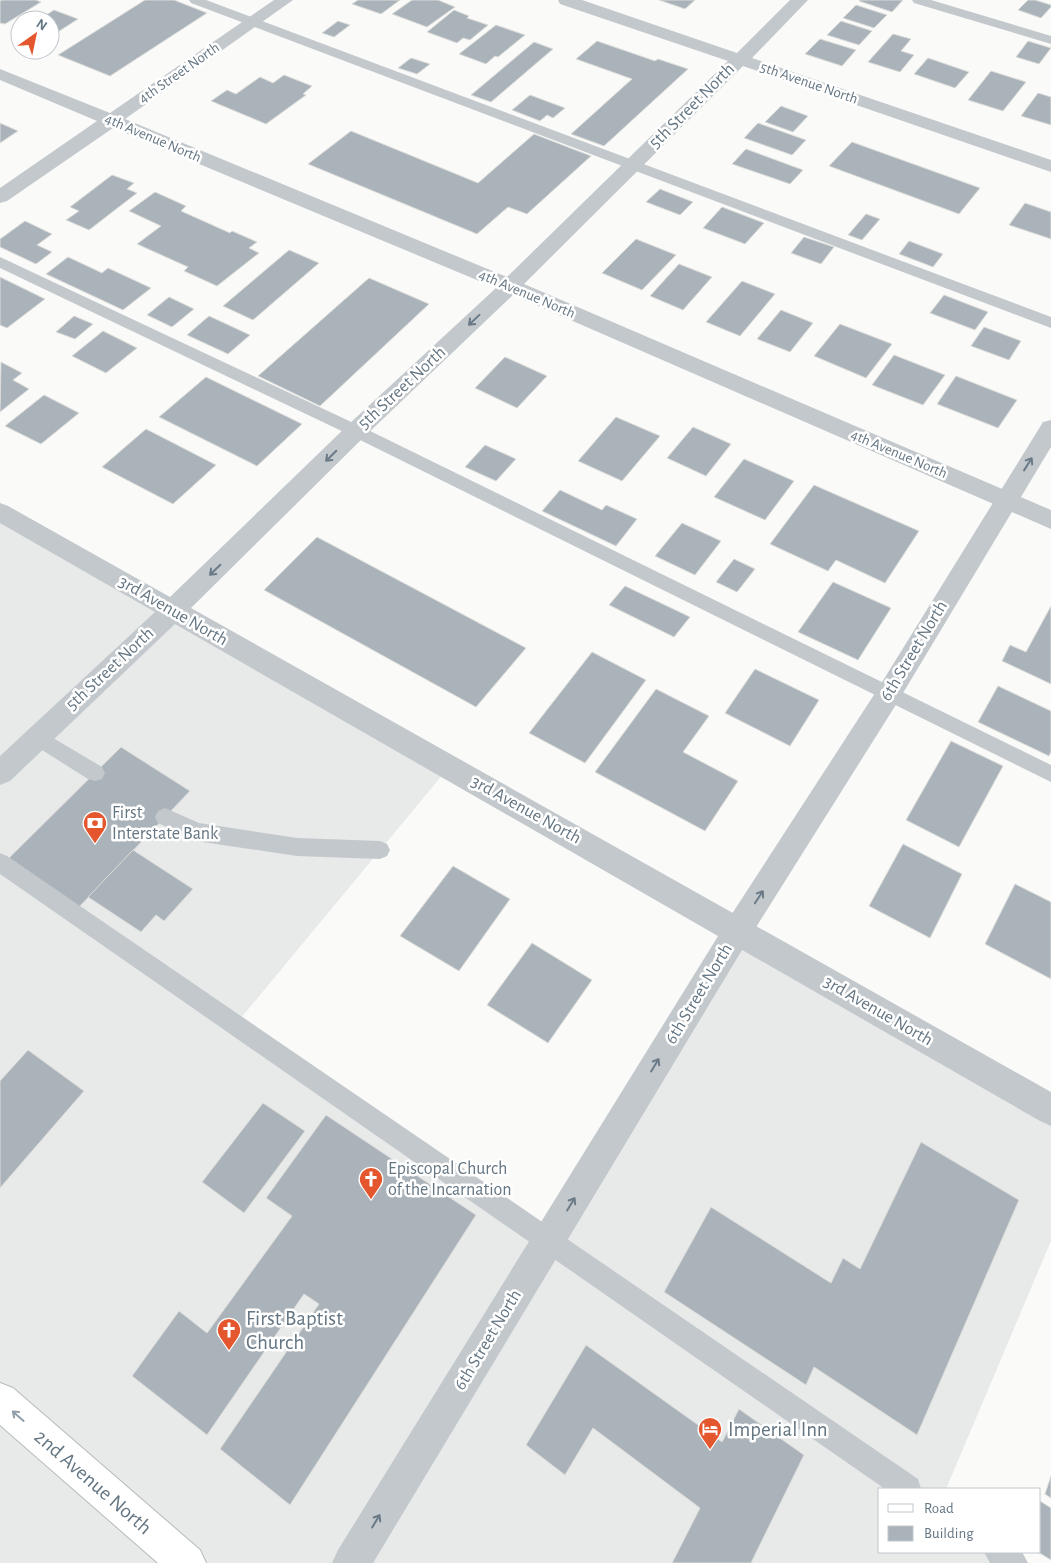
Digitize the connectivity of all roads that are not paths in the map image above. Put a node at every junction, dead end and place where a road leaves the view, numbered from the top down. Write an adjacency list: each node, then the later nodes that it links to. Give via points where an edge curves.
1 (195, 0): 6 (lane)
2 (285, 0): 6 (street, 4th Street North)
3 (566, 0): 8 (street, 5th Avenue North)
4 (800, 0): 8 (street, 5th Street North)
5 (918, 0): 7 (lane)
6 (253, 22): 10 (street, 4th Street North); 11 (lane)
7 (1051, 40)
8 (740, 59): 11 (street, 5th Street North); 12 (street, 5th Avenue North)
9 (0, 74): 10 (street, 4th Avenue North)
10 (111, 120): 13 (street, 4th Street North); 15 (street, 4th Avenue North)
11 (632, 165): 15 (street, 5th Street North); 16 (lane)
12 (1051, 166)
13 (0, 196)
14 (0, 262): 18 (lane)
15 (510, 286): 18 (street, 5th Street North, one-way to 18); 19 (street, 4th Avenue North)
16 (1051, 323)
17 (1051, 428): 19 (street, 6th Street North, one-way to 17)
18 (356, 431): 22 (street, 5th Street North, one-way to 22); 23 (lane)
19 (1006, 500): 21 (street, 4th Avenue North); 23 (street, 6th Street North)
20 (0, 512): 22 (street, 3rd Avenue North)
21 (1051, 520)
22 (172, 611): 24 (street, 5th Street North); 31 (street, 3rd Avenue North)
23 (888, 695): 27 (lane); 31 (street, 6th Street North, one-way to 23)
24 (38, 737): 25 (street, 5th Street North); 26 (lane)
25 (0, 773)
26 (95, 773)
27 (1051, 774)
28 (165, 817): 29 (lane, via 196,832 297,847)
29 (380, 850)
30 (0, 862): 33 (lane)
31 (738, 930): 32 (street, 3rd Avenue North); 33 (street, 6th Street North, one-way to 31)
32 (1051, 1110)
33 (549, 1240): 35 (lane); 38 (street, 6th Street North, one-way to 33)
34 (0, 1401): 37 (main road, 2nd Avenue North, one-way to 34)
35 (907, 1488)
36 (999, 1553): 39 (lane)
37 (186, 1563)
38 (351, 1563)
39 (1014, 1563)

